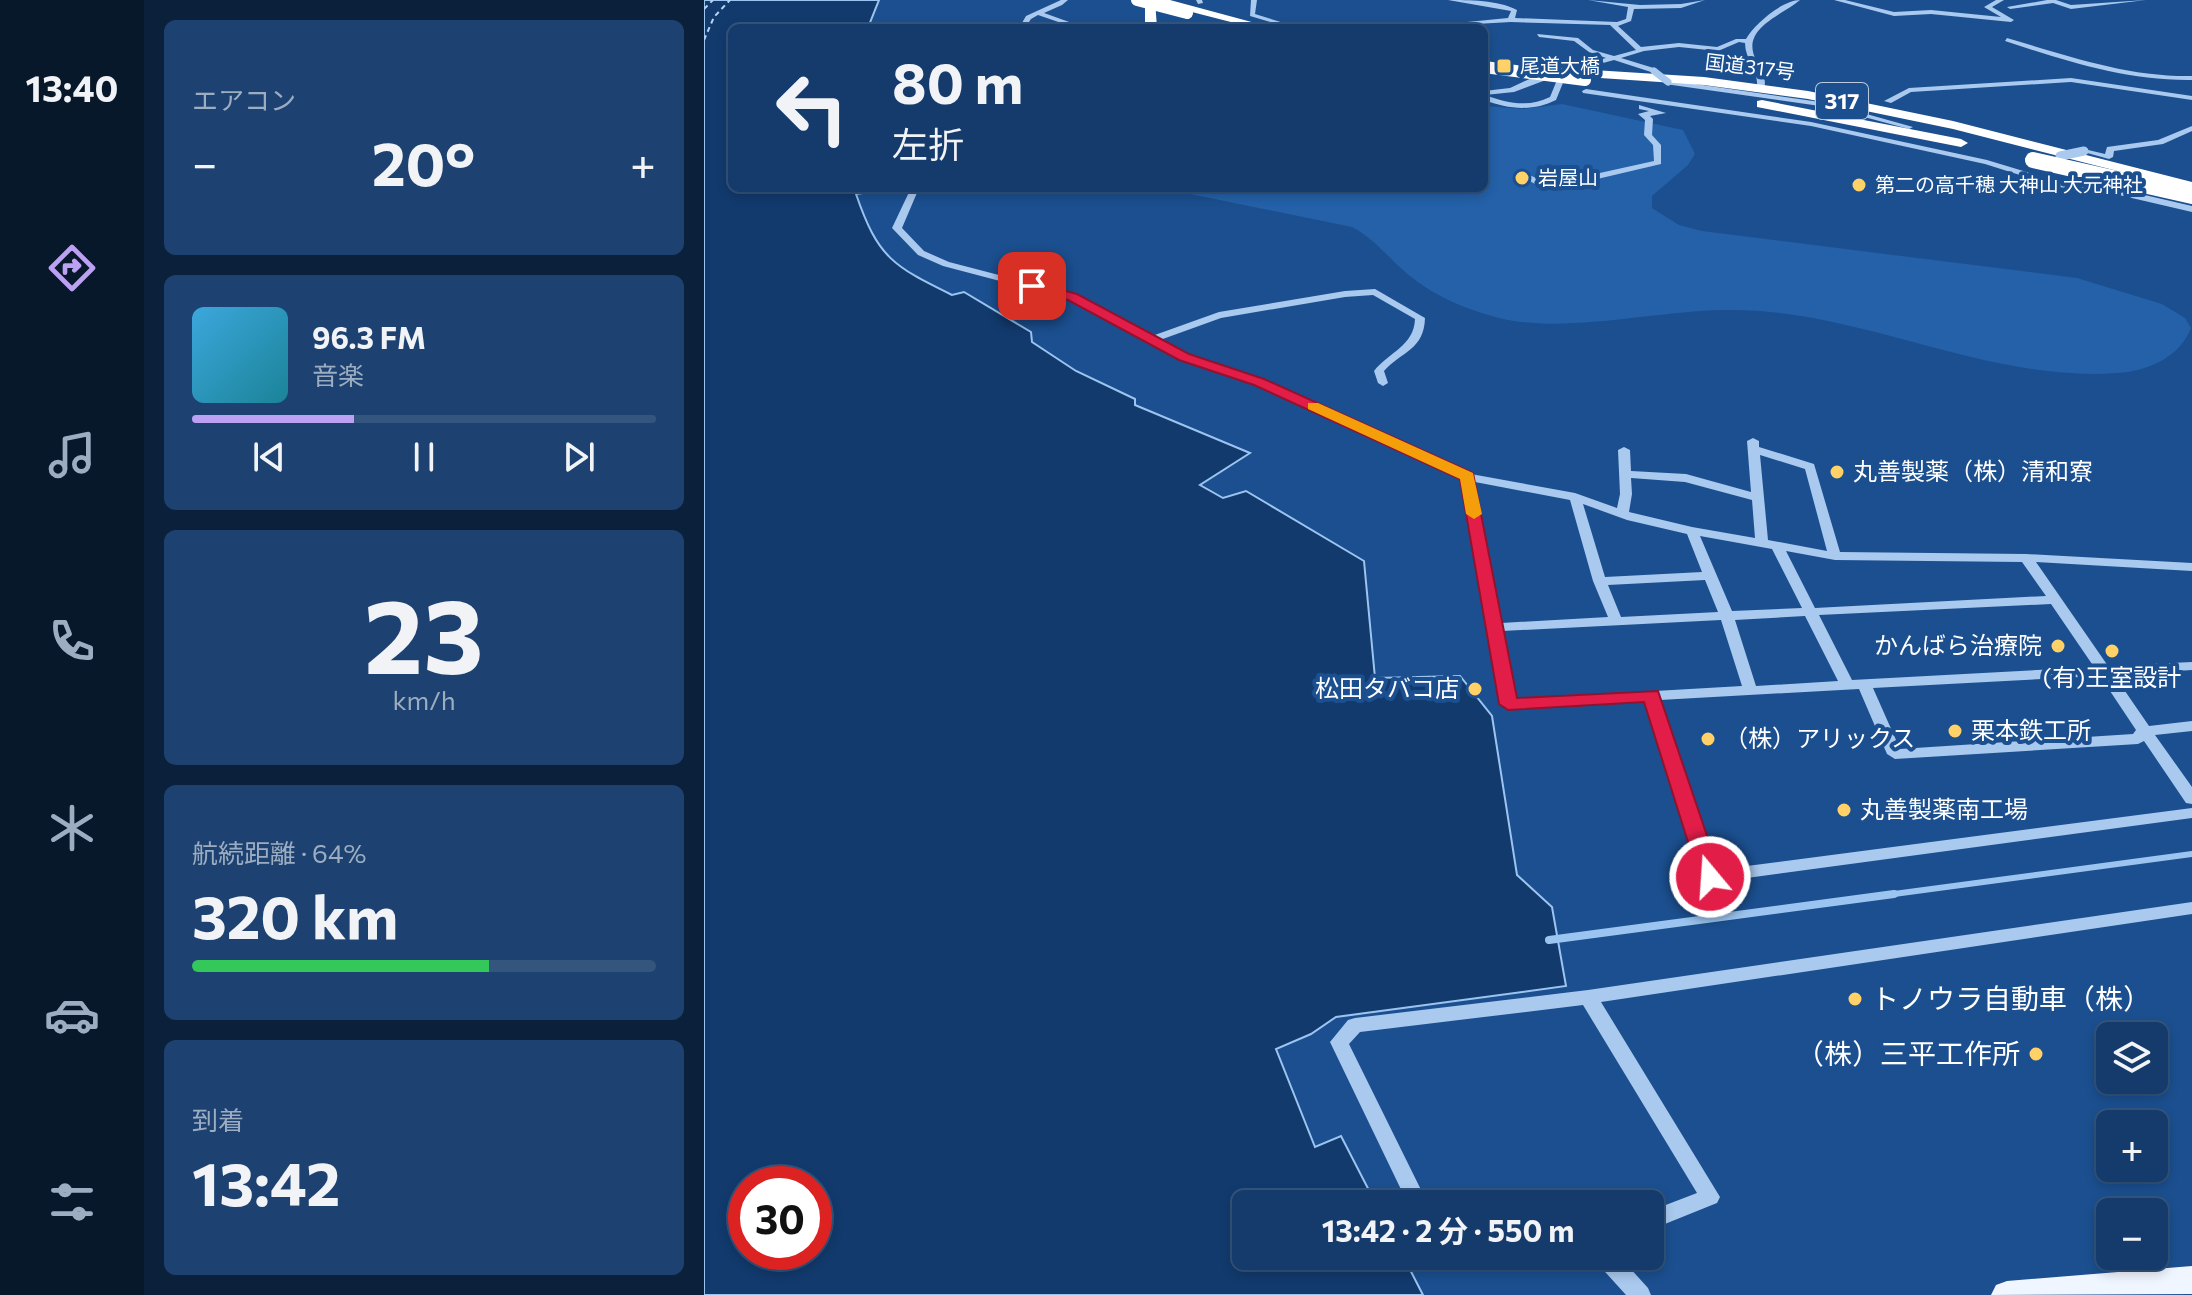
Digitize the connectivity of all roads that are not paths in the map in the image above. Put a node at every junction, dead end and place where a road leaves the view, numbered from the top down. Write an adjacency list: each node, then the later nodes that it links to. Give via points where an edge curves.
1 (1065, 0): 17 (street)
2 (1137, 0): 15 (highway, bridge)
3 (1150, 0): 22 (highway)
4 (1157, 0): 15 (highway, bridge)
5 (1254, 0): 25 (street, via 1252,15)
6 (1451, 0): 13 (street)
7 (1591, 0): 16 (street)
8 (1702, 0): 16 (street)
9 (1797, 0): 29 (street)
10 (1837, 0): 11 (street, via 1894,14 2011,20 1987,7)
11 (2001, 0)
12 (2143, 0): 14 (street, via 2071,7 2053,1)
13 (1480, 4): 18 (street, via 1514,10); 26 (street)
14 (2012, 4)
15 (1195, 6): 23 (highway); 24 (highway)
16 (1639, 7): 19 (street, via 1631,7 1629,20)
17 (1038, 13): 20 (street); 21 (street)
18 (1511, 20): 19 (street); 26 (street)
19 (1615, 23): 30 (street)
20 (1024, 24)
21 (1071, 24)
22 (1151, 24)
23 (1245, 24)
24 (1255, 24)
25 (1283, 24)
26 (1462, 24)
27 (1539, 35): 31 (street, via 1576,39)
28 (2007, 40): 35 (street, via 2096,66)
29 (1748, 41): 30 (street, via 1718,49); 37 (street)
30 (1641, 49): 31 (street)
31 (1609, 58): 34 (street); 43 (street, bridge, via 1654,71 1668,82 1827,105)
32 (1488, 68): 34 (highway, 国道317号 / 317)
33 (1488, 69): 36 (highway, bridge)
34 (1564, 71): 37 (highway, 国道317号 / 317); 38 (street); 39 (street, via 1553,98 1539,105 1515,106)
35 (2192, 78)
36 (1585, 86): 40 (street); 49 (highway, bridge, via 1836,117)
37 (1761, 88): 47 (highway, 国道317号 / 317, via 1931,119)
38 (1488, 94)
39 (1488, 96)
40 (1613, 97): 45 (street, via 1609,102 1662,113 1642,114 1649,119 1648,135 1657,145 1658,162 1559,185); 46 (street, via 1811,124)
41 (2192, 98): 42 (street, via 2071,80 1909,90)
42 (1888, 101)
43 (1909, 127)
44 (2192, 128): 46 (street, bridge, via 2160,142 2110,149 2109,157 2084,151 2060,156)
45 (1527, 177)
46 (2036, 177): 50 (street)
47 (2192, 186)
48 (913, 192): 51 (street, via 897,228 921,253 1072,297)
49 (2192, 196)
50 (2192, 209)
51 (1150, 340): 52 (street, via 1219,315 1375,292 1420,318 1421,327 1417,341 1379,371); 55 (street, via 1259,382)
52 (1383, 383)
53 (1624, 450): 54 (street)
54 (1625, 474): 57 (street, via 1686,478); 58 (street)
55 (1468, 477): 56 (street); 71 (street)
56 (1575, 497): 58 (street); 66 (street)
57 (1759, 498): 60 (street); 62 (street, via 1754,445 1810,467)
58 (1623, 511): 59 (street)
59 (1692, 531): 60 (street); 65 (street)
60 (1762, 543): 61 (street)
61 (1777, 546): 62 (street); 68 (street)
62 (1835, 556): 63 (street)
63 (2026, 558): 64 (street); 67 (street)
64 (2192, 567)
65 (1708, 576): 66 (street); 69 (street)
66 (1600, 581): 70 (street)
67 (2055, 600): 68 (street); 73 (street)
68 (1810, 609): 69 (street); 75 (street)
69 (1726, 614): 70 (street); 76 (street)
70 (1616, 621): 71 (street)
71 (1495, 627): 77 (street, via 1508,704)
72 (2192, 666): 73 (street)
73 (2102, 671): 74 (street); 79 (street)
74 (1864, 684): 75 (street); 79 (street, via 1895,754 2138,739)
75 (1847, 685): 76 (street)
76 (1750, 690): 77 (street)
77 (1651, 696): 81 (street, via 1710,877)
78 (2192, 726): 79 (street)
79 (2143, 731): 80 (street)
80 (2192, 799)
81 (2192, 813)
82 (2192, 908): 83 (street)
83 (1588, 997): 84 (street, via 1355,1025 1339,1042); 85 (street, via 1710,1197)
84 (1411, 1190)
85 (1664, 1215)
86 (1618, 1270): 88 (street)
87 (2192, 1280): 89 (main road)
88 (1640, 1295)
89 (2007, 1295)

